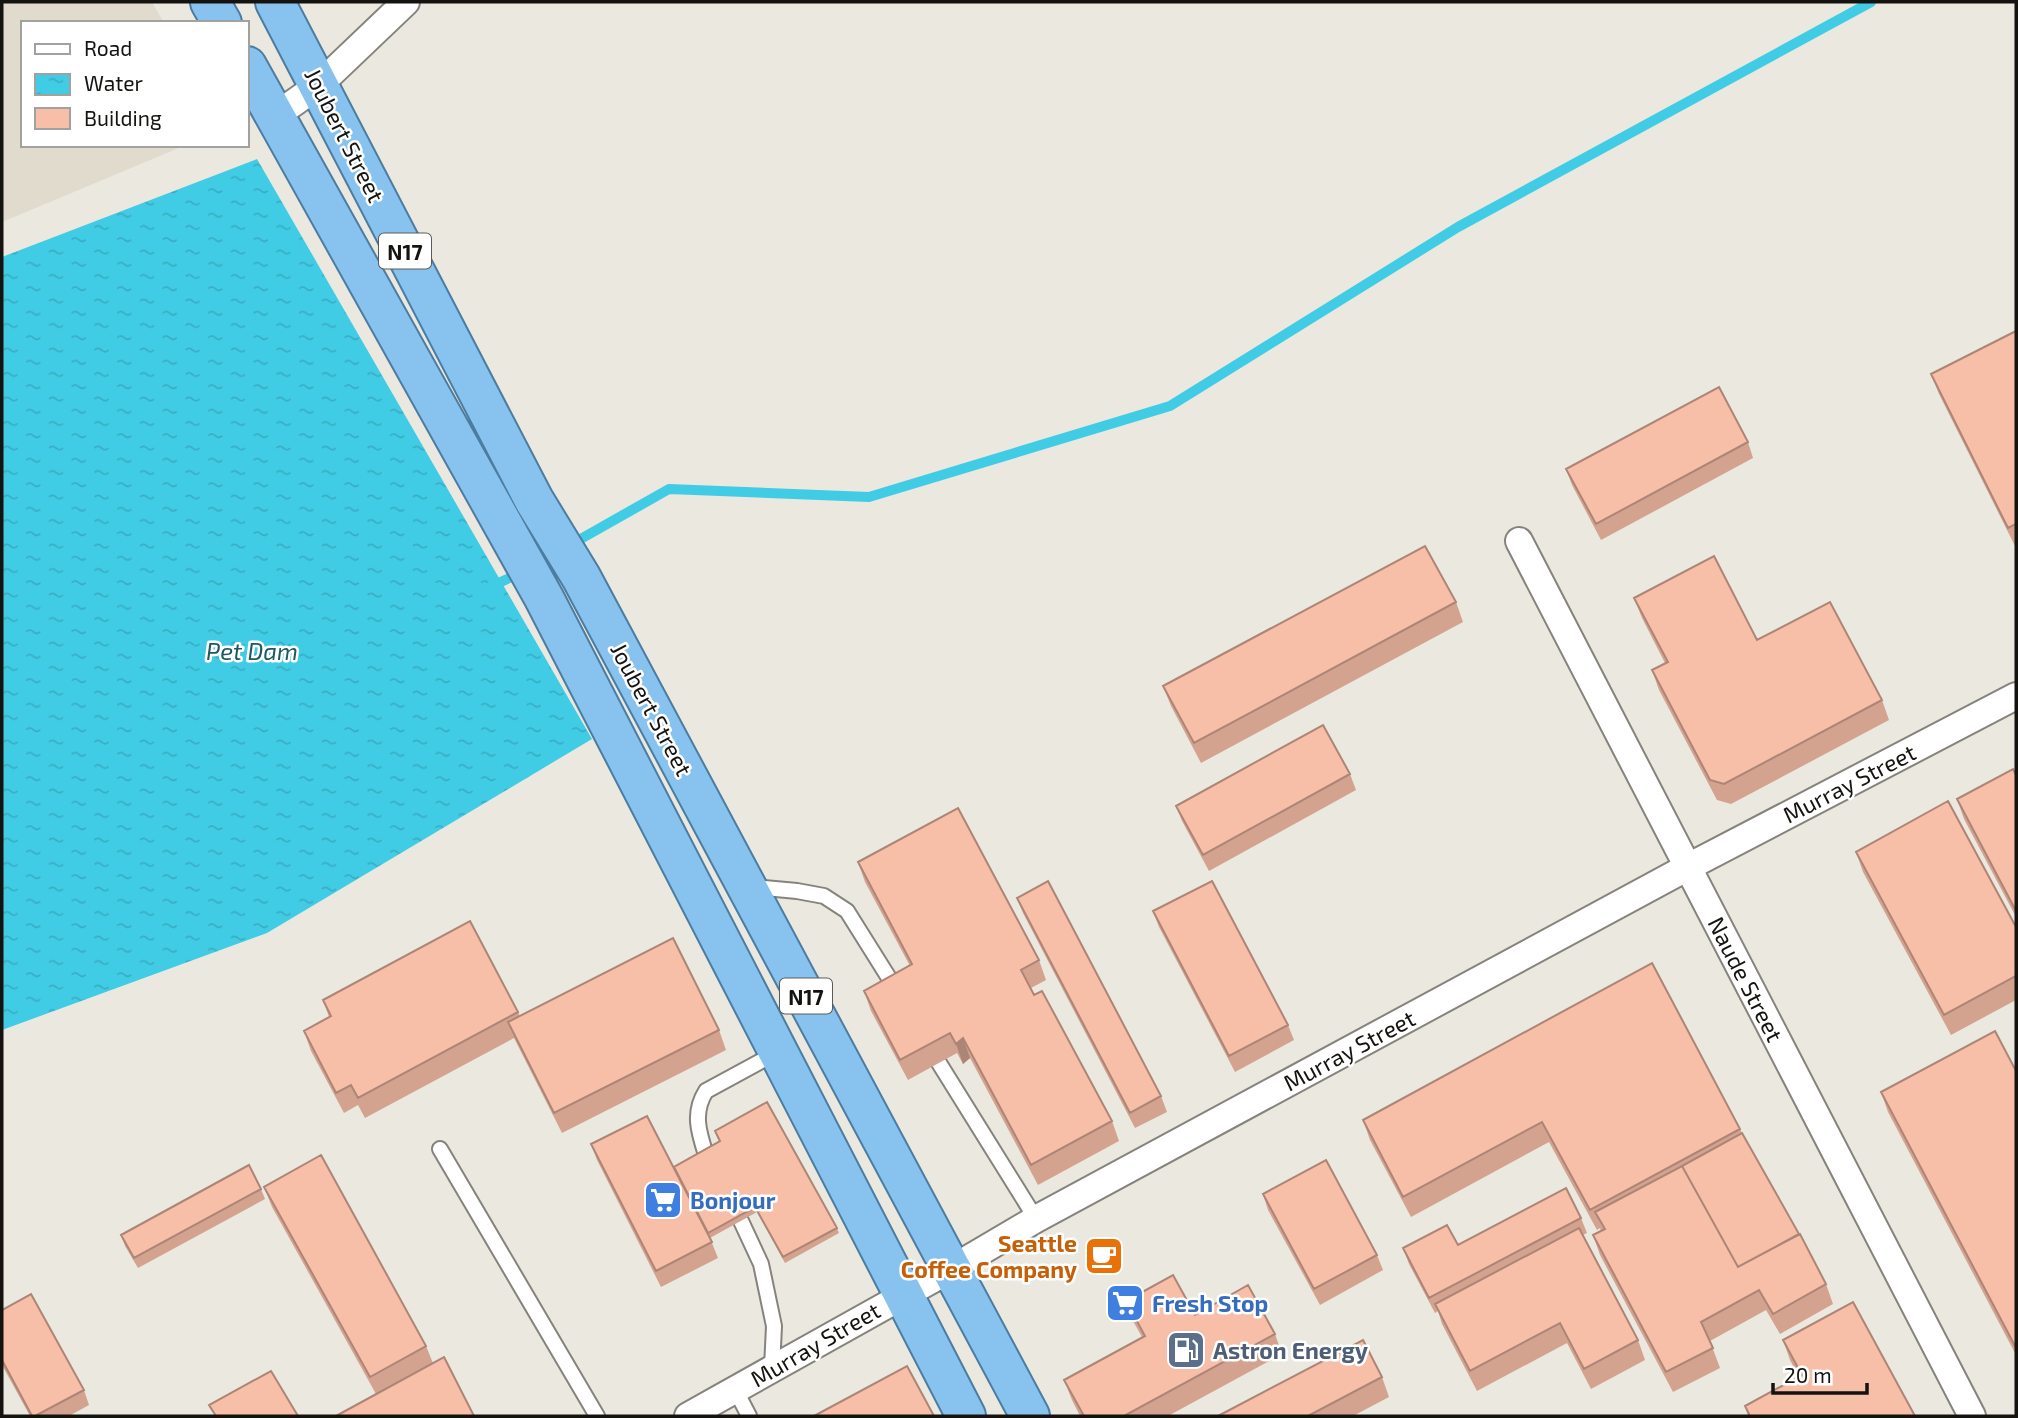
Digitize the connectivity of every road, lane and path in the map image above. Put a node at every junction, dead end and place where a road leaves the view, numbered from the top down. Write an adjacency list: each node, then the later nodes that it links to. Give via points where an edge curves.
1 (210, 2): 4 (highway)
2 (275, 2): 6 (highway, Joubert Street / N17)
3 (407, 2): 6 (street)
4 (221, 21)
5 (248, 68): 7 (highway, Joubert Street / N17)
6 (319, 85): 7 (street); 11 (highway, Joubert Street / N17, via 534,500 581,577)
7 (275, 116): 13 (highway, Joubert Street / N17, via 544,598)
8 (1519, 541): 10 (street, Naude Street)
9 (2016, 696): 10 (street, Murray Street)
10 (1688, 867): 17 (street, Murray Street); 28 (street, Naude Street)
11 (747, 887): 12 (lane, via 824,896 847,911); 19 (highway, Joubert Street / N17)
12 (900, 995)
13 (777, 1052): 16 (lane, via 706,1091 699,1101 697,1127); 20 (highway, Joubert Street / N17)
14 (939, 1063): 17 (lane)
15 (440, 1149): 23 (lane)
16 (706, 1155)
17 (1036, 1219): 19 (street, Murray Street)
18 (741, 1221): 21 (lane, via 761,1264 775,1326)
19 (953, 1268): 20 (street, Murray Street); 27 (highway, Joubert Street / N17)
20 (903, 1294): 21 (street, Murray Street); 26 (highway, Joubert Street / N17)
21 (772, 1368): 22 (street, Murray Street)
22 (735, 1389): 24 (street, Murray Street); 25 (lane)
23 (597, 1416)
24 (688, 1416)
25 (749, 1416)
26 (966, 1416)
27 (1030, 1416)
28 (1972, 1416)

